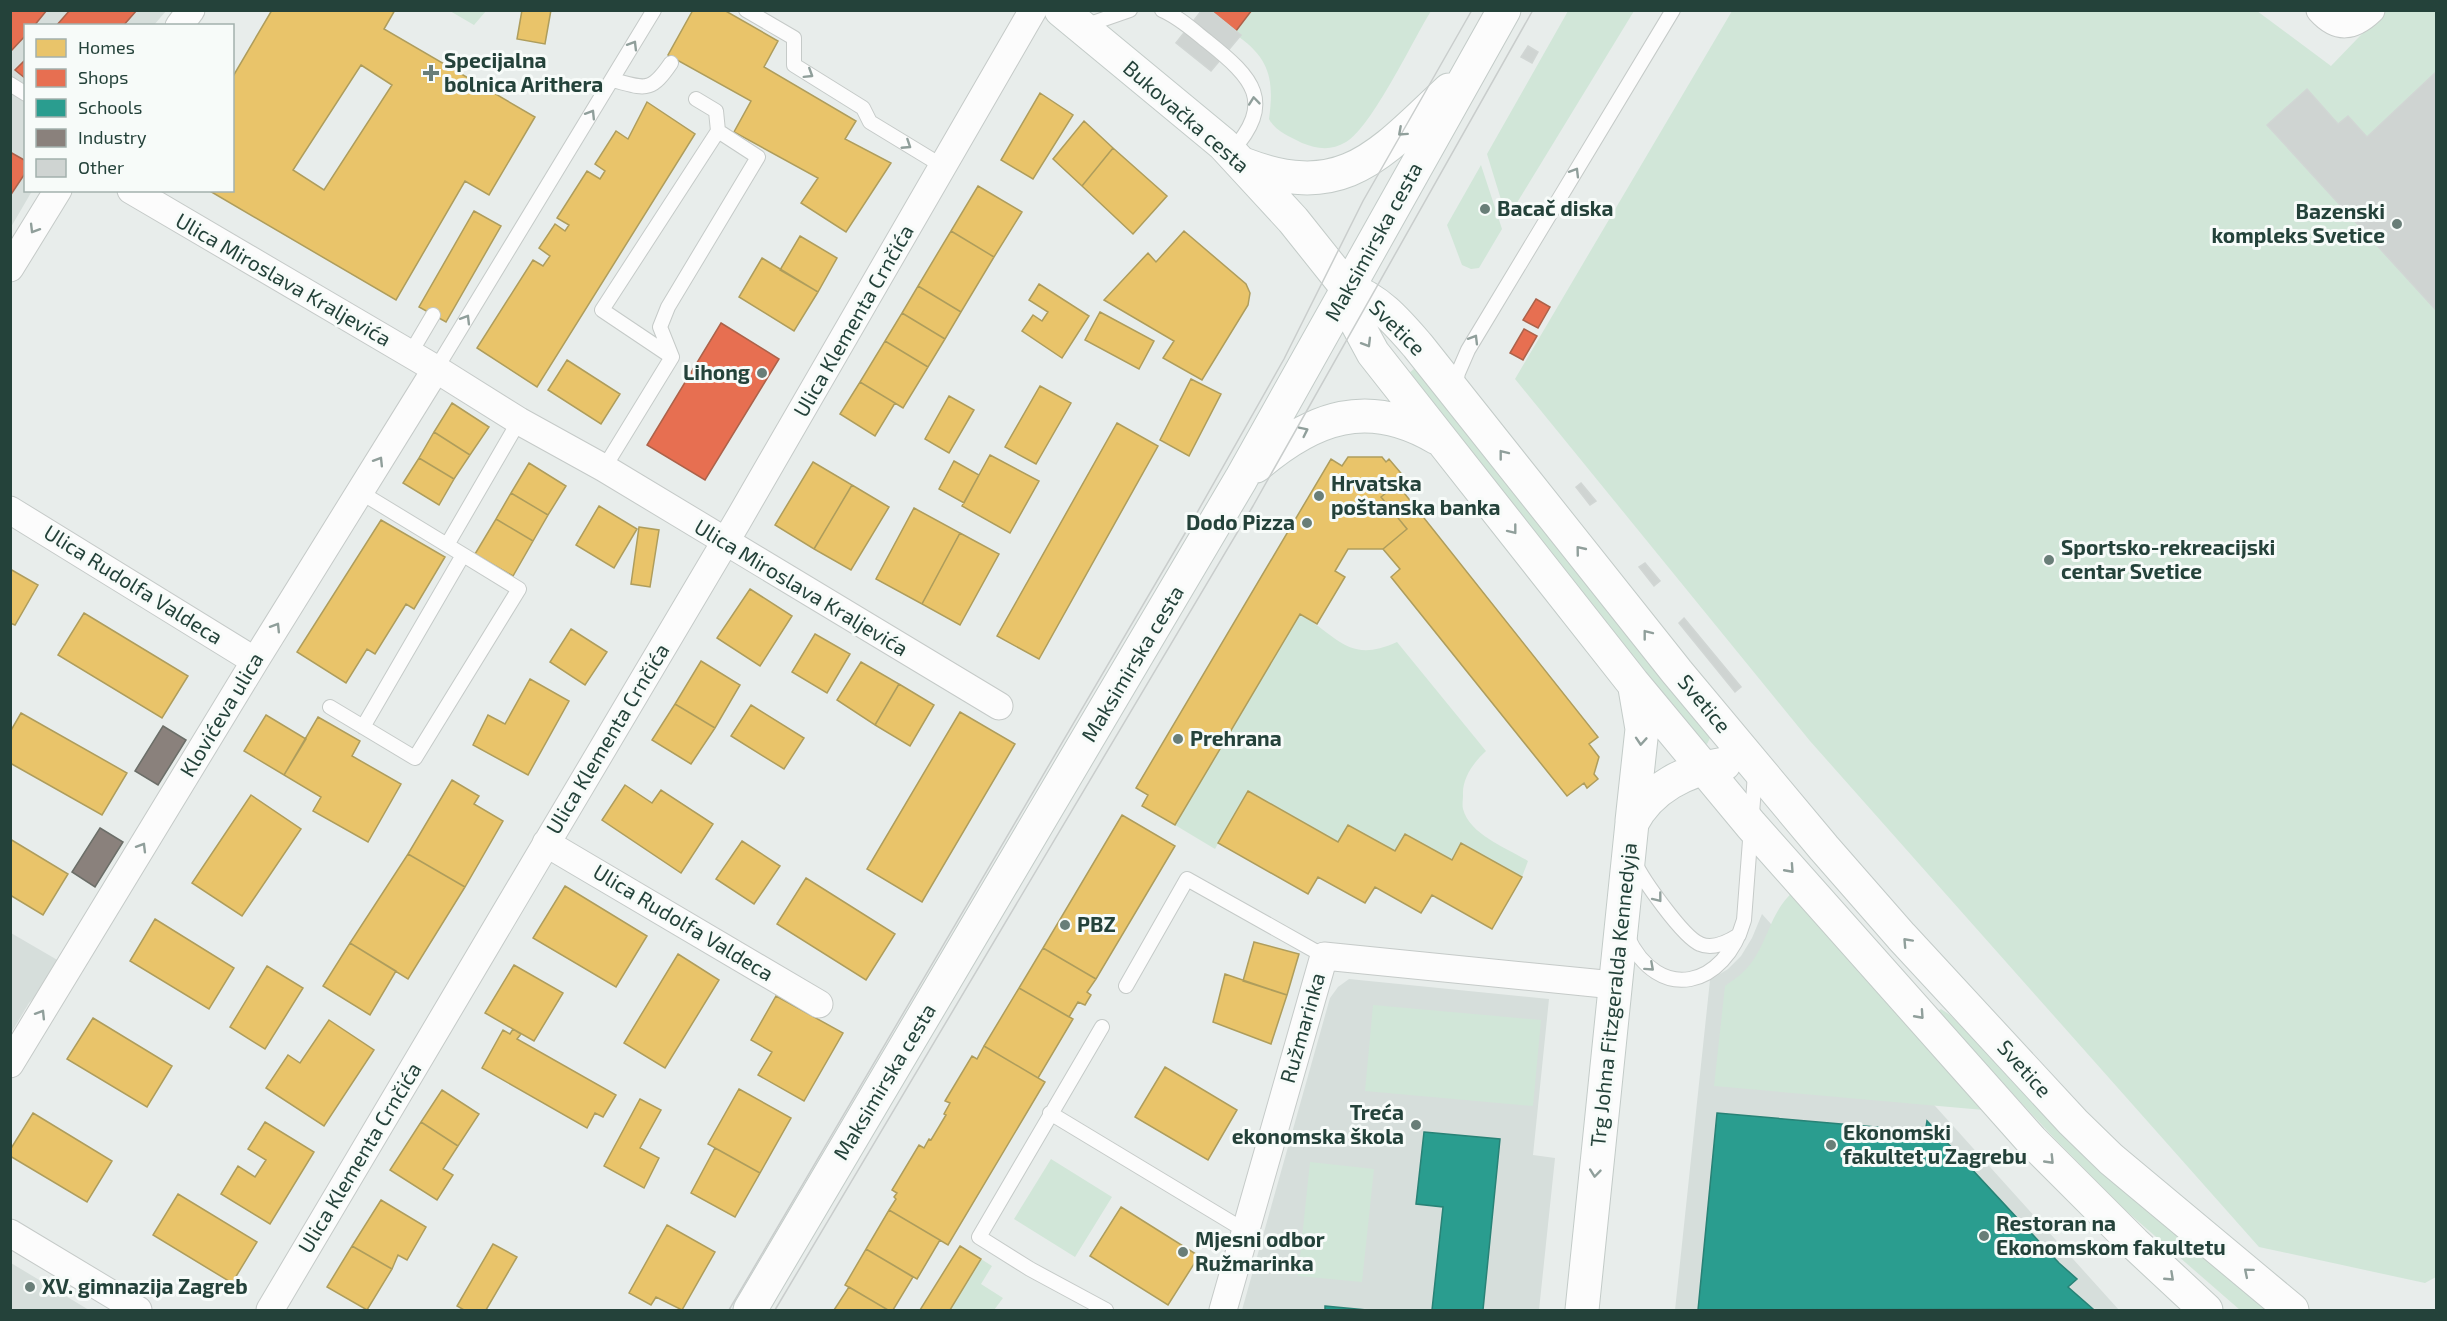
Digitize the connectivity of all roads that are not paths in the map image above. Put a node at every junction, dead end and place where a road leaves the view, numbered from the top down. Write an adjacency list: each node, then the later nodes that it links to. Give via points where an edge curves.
1 (654, 10): 13 (lane, one-way to 1)
2 (746, 10): 19 (lane, one-way to 19, via 794,38 794,65 863,108 870,122)
3 (1034, 10): 19 (street, Ulica Klementa Crnčića)
4 (1130, 10): 10 (lane)
5 (1162, 10): 18 (lane, one-way to 5, via 1252,122 1255,98 1250,86 1244,75 1210,44)
6 (1504, 10): 11 (main road, Maksimirska cesta)
7 (1673, 10): 28 (lane, one-way to 7, via 1462,360)
8 (2320, 10): 9 (street, via 2342,26 2353,25)
9 (2371, 10)
10 (1071, 19): 18 (main road, Bukovačka cesta)
11 (1475, 62): 18 (main road, one-way to 18, via 1388,145 1354,169 1317,179 1296,178 1274,174); 23 (main road, Maksimirska cesta)
12 (671, 63): 13 (lane, via 658,83 644,87)
13 (612, 80): 27 (lane, one-way to 13)
14 (10, 84): 15 (lane)
15 (24, 93)
16 (696, 99): 17 (lane, via 716,111)
17 (718, 131): 26 (lane, via 758,157 668,307 660,327); 26 (lane, via 602,310)
18 (1237, 158): 23 (main road, Bukovačka cesta)
19 (944, 167): 35 (street, Ulica Klementa Crnčića)
20 (57, 192): 22 (street, one-way to 22)
21 (134, 192): 25 (street, Ulica Miroslava Kraljevića)
22 (10, 268)
23 (1348, 289): 28 (main road, Svetice, via 1371,299 1390,316); 30 (main road, Svetice, one-way to 30, via 1352,314 1364,340); 32 (main road, Maksimirska cesta)
24 (433, 315): 25 (lane)
25 (410, 354): 27 (street, Ulica Miroslava Kraljevića)
26 (672, 357): 31 (lane)
27 (436, 369): 29 (street, Ulica Miroslava Kraljevića); 33 (street, Klovićeva ulica, one-way to 27)
28 (1455, 393): 43 (main road, Svetice, one-way to 28)
29 (519, 421): 31 (street, Ulica Miroslava Kraljevića); 36 (lane)
30 (1444, 442): 32 (main road, one-way to 30, via 1292,438 1320,424 1353,416 1396,419); 39 (main road, Svetice, one-way to 39)
31 (604, 468): 35 (street, Ulica Miroslava Kraljevića)
32 (1241, 479): 61 (main road, Maksimirska cesta)
33 (360, 492): 36 (lane); 38 (street, Klovićeva ulica, one-way to 33)
34 (10, 510): 38 (street, Ulica Rudolfa Valdeca)
35 (724, 542): 40 (street, Ulica Miroslava Kraljevića); 47 (street, Ulica Klementa Crnčića)
36 (447, 545): 37 (lane)
37 (463, 555): 42 (lane); 42 (lane, via 519,589 415,758)
38 (255, 661): 55 (street, Klovićeva ulica, one-way to 38)
39 (1633, 683): 44 (main road, Svetice); 46 (main road, one-way to 46, via 1642,729)
40 (999, 706)
41 (330, 707): 42 (lane)
42 (363, 727)
43 (1755, 766): 44 (main road, Trg Johna Fitzgeralda Kennedyja, via 1723,764); 45 (lane); 66 (main road, Svetice, one-way to 43, via 2131,1177 2073,1122 1901,936)
44 (1703, 768): 45 (main road, Svetice); 46 (main road, Trg Johna Fitzgeralda Kennedyja, via 1658,790 1639,809)
45 (1751, 825): 49 (lane, via 1746,906); 65 (main road, Svetice, one-way to 65, via 2031,1140)
46 (1630, 835): 48 (main road, Trg Johna Fitzgeralda Kennedyja); 49 (lane, one-way to 49, via 1636,865 1654,894 1691,938 1708,946 1729,942)
47 (546, 843): 53 (street, Ulica Rudolfa Valdeca); 60 (street, Ulica Klementa Crnčića)
48 (1621, 917): 49 (lane, one-way to 49, via 1633,948 1645,964 1668,979 1694,979 1702,975 1726,958); 51 (main road, Trg Johna Fitzgeralda Kennedyja)
49 (1740, 935)
50 (1324, 956): 51 (street, Ružmarinka); 52 (lane, via 1186,879); 57 (street, Ružmarinka)
51 (1614, 985): 64 (main road, Trg Johna Fitzgeralda Kennedyja, one-way to 64)
52 (1126, 986)
53 (819, 1004)
54 (1102, 1027): 56 (lane)
55 (10, 1064)
56 (1050, 1113): 57 (lane); 62 (lane, via 979,1237)
57 (1244, 1230): 63 (street, Ružmarinka)
58 (10, 1233): 59 (street)
59 (138, 1311)
60 (270, 1311)
61 (750, 1311)
62 (1106, 1311)
63 (1223, 1311)
64 (1582, 1311)
65 (2206, 1311)
66 (2292, 1311)

